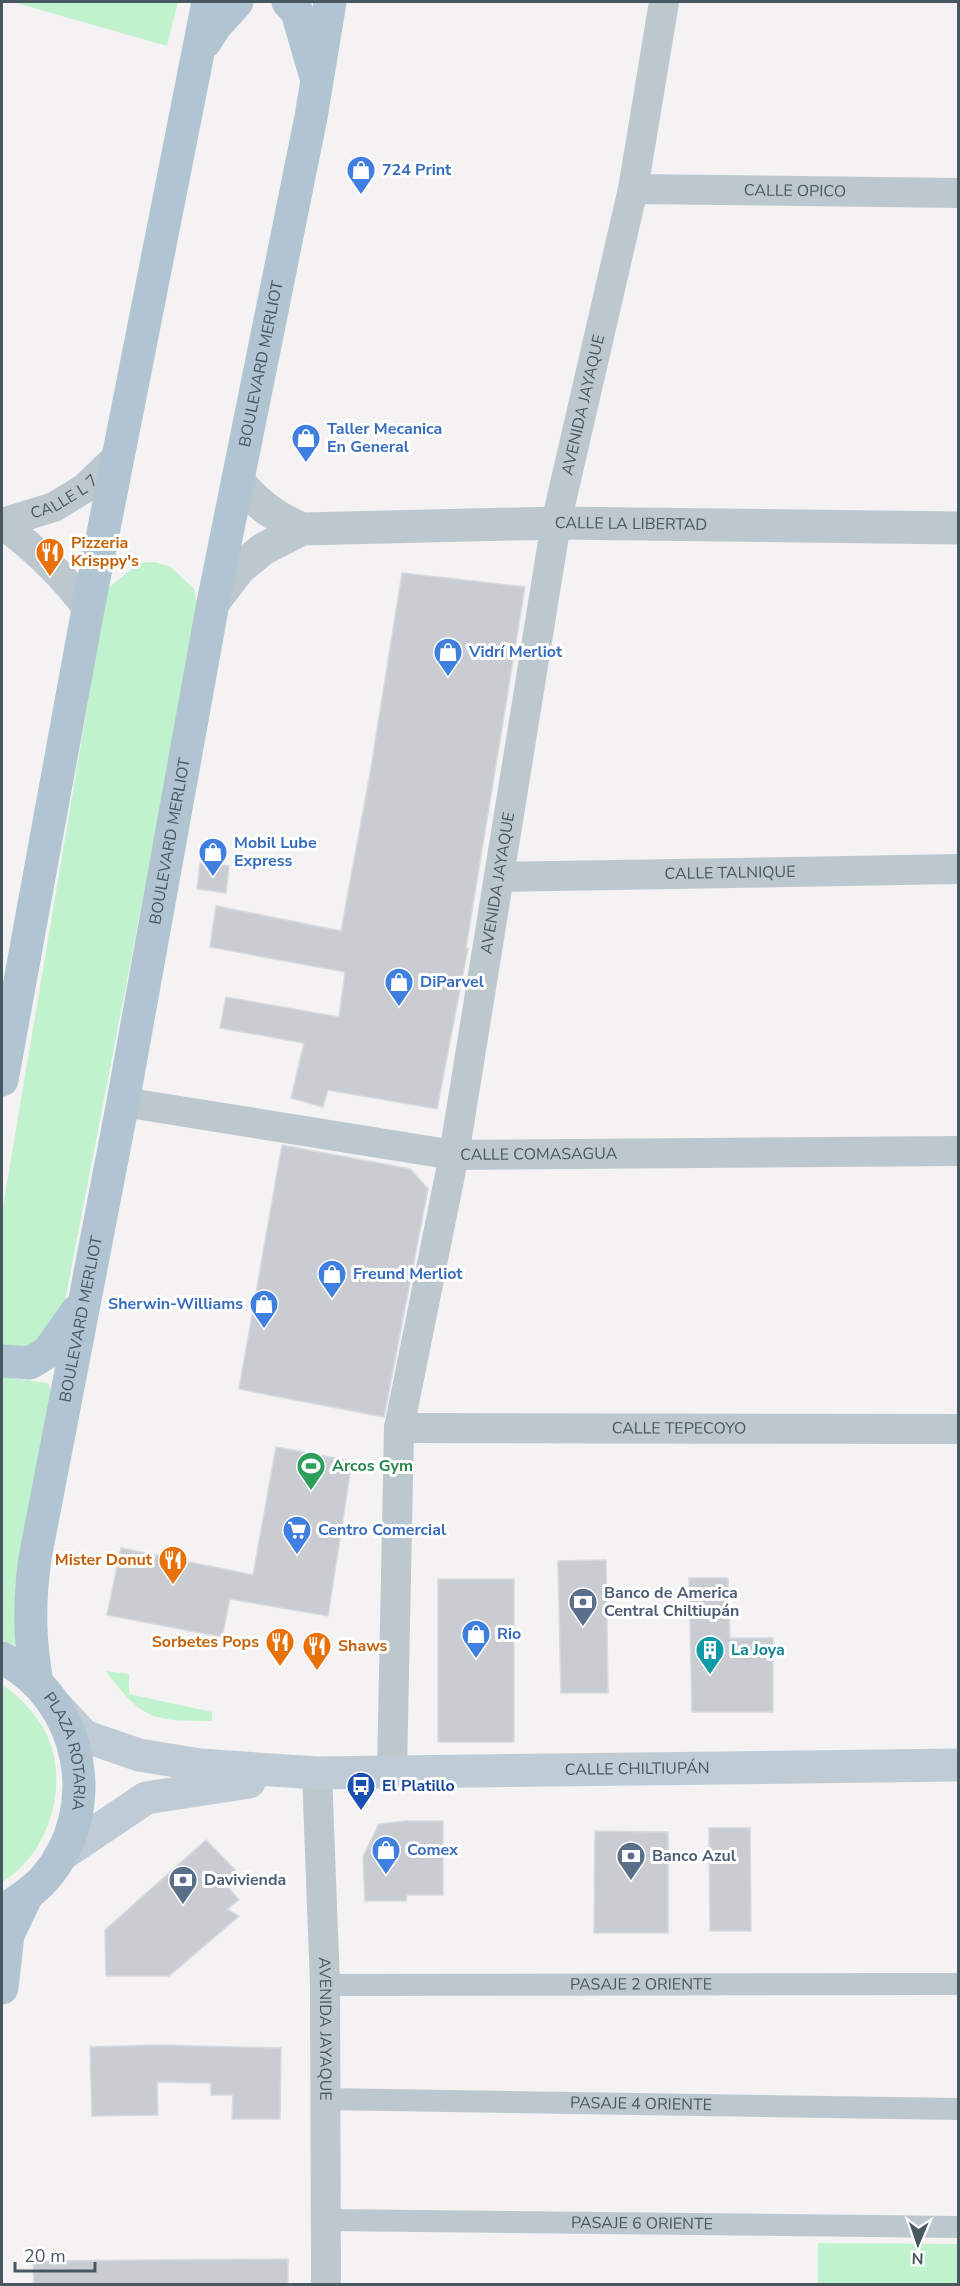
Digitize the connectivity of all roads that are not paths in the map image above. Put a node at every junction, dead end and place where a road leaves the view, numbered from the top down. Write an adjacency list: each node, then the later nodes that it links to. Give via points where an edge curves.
1 (208, 2): 6 (main road)
2 (237, 2): 6 (main road, via 216,25)
3 (288, 2): 7 (main road, via 297,12)
4 (330, 2): 7 (main road, BOULEVARD MERLIOT)
5 (664, 2): 8 (street, AVENIDA JAYAQUE)
6 (197, 56): 10 (main road)
7 (316, 79): 11 (main road, BOULEVARD MERLIOT)
8 (633, 189): 9 (street, CALLE OPICO); 12 (street, AVENIDA JAYAQUE)
9 (958, 193)
10 (118, 456): 13 (street, CALLE L 7, via 85,488 54,507); 17 (main road)
11 (238, 481): 15 (street, CALLE LA LIBERTAD, via 254,501 274,516); 16 (main road, BOULEVARD MERLIOT)
12 (556, 523): 14 (street, CALLE LA LIBERTAD); 15 (street, CALLE LA LIBERTAD); 19 (street, AVENIDA JAYAQUE)
13 (2, 524): 17 (street, CALLE L 7, via 33,546 64,576)
14 (958, 528)
15 (302, 529): 16 (street, CALLE LA LIBERTAD, via 263,549 239,569)
16 (213, 603): 21 (main road, BOULEVARD MERLIOT)
17 (88, 609): 20 (main road)
18 (958, 869): 19 (street, CALLE TALNIQUE)
19 (500, 877): 23 (street, AVENIDA JAYAQUE)
20 (2, 1080)
21 (123, 1102): 23 (street, CALLE COMASAGUA); 24 (main road, BOULEVARD MERLIOT)
22 (958, 1151): 23 (street, CALLE COMASAGUA)
23 (454, 1155): 26 (street, AVENIDA JAYAQUE)
24 (83, 1303): 25 (main road, via 48,1352 30,1363); 29 (main road, BOULEVARD MERLIOT, via 29,1600 30,1640)
25 (2, 1361)
26 (399, 1428): 27 (street, CALLE TEPECOYO); 31 (street, AVENIDA JAYAQUE)
27 (958, 1429)
28 (2, 1658): 29 (main road, PLAZA ROTARIA)
29 (47, 1695): 32 (main road, CALLE CHILTIUPÁN, via 84,1736 139,1755 200,1765); 33 (main road, PLAZA ROTARIA, via 71,1735 78,1766 80,1797 73,1828)
30 (958, 1765): 31 (main road, CALLE CHILTIUPÁN)
31 (392, 1771): 32 (main road, CALLE CHILTIUPÁN)
32 (316, 1773): 33 (main road, CALLE CHILTIUPÁN, via 146,1798); 36 (street, AVENIDA JAYAQUE)
33 (60, 1856): 34 (main road, PLAZA ROTARIA, via 45,1877)
34 (14, 1903): 37 (main road)
35 (958, 1984): 36 (street, PASAJE 2 ORIENTE)
36 (325, 1985): 38 (street, AVENIDA JAYAQUE)
37 (2, 1988)
38 (325, 2099): 39 (street, PASAJE 4 ORIENTE); 40 (street, AVENIDA JAYAQUE)
39 (958, 2109)
40 (326, 2220): 41 (street, PASAJE 6 ORIENTE); 42 (street, AVENIDA JAYAQUE)
41 (958, 2227)
42 (326, 2284)

